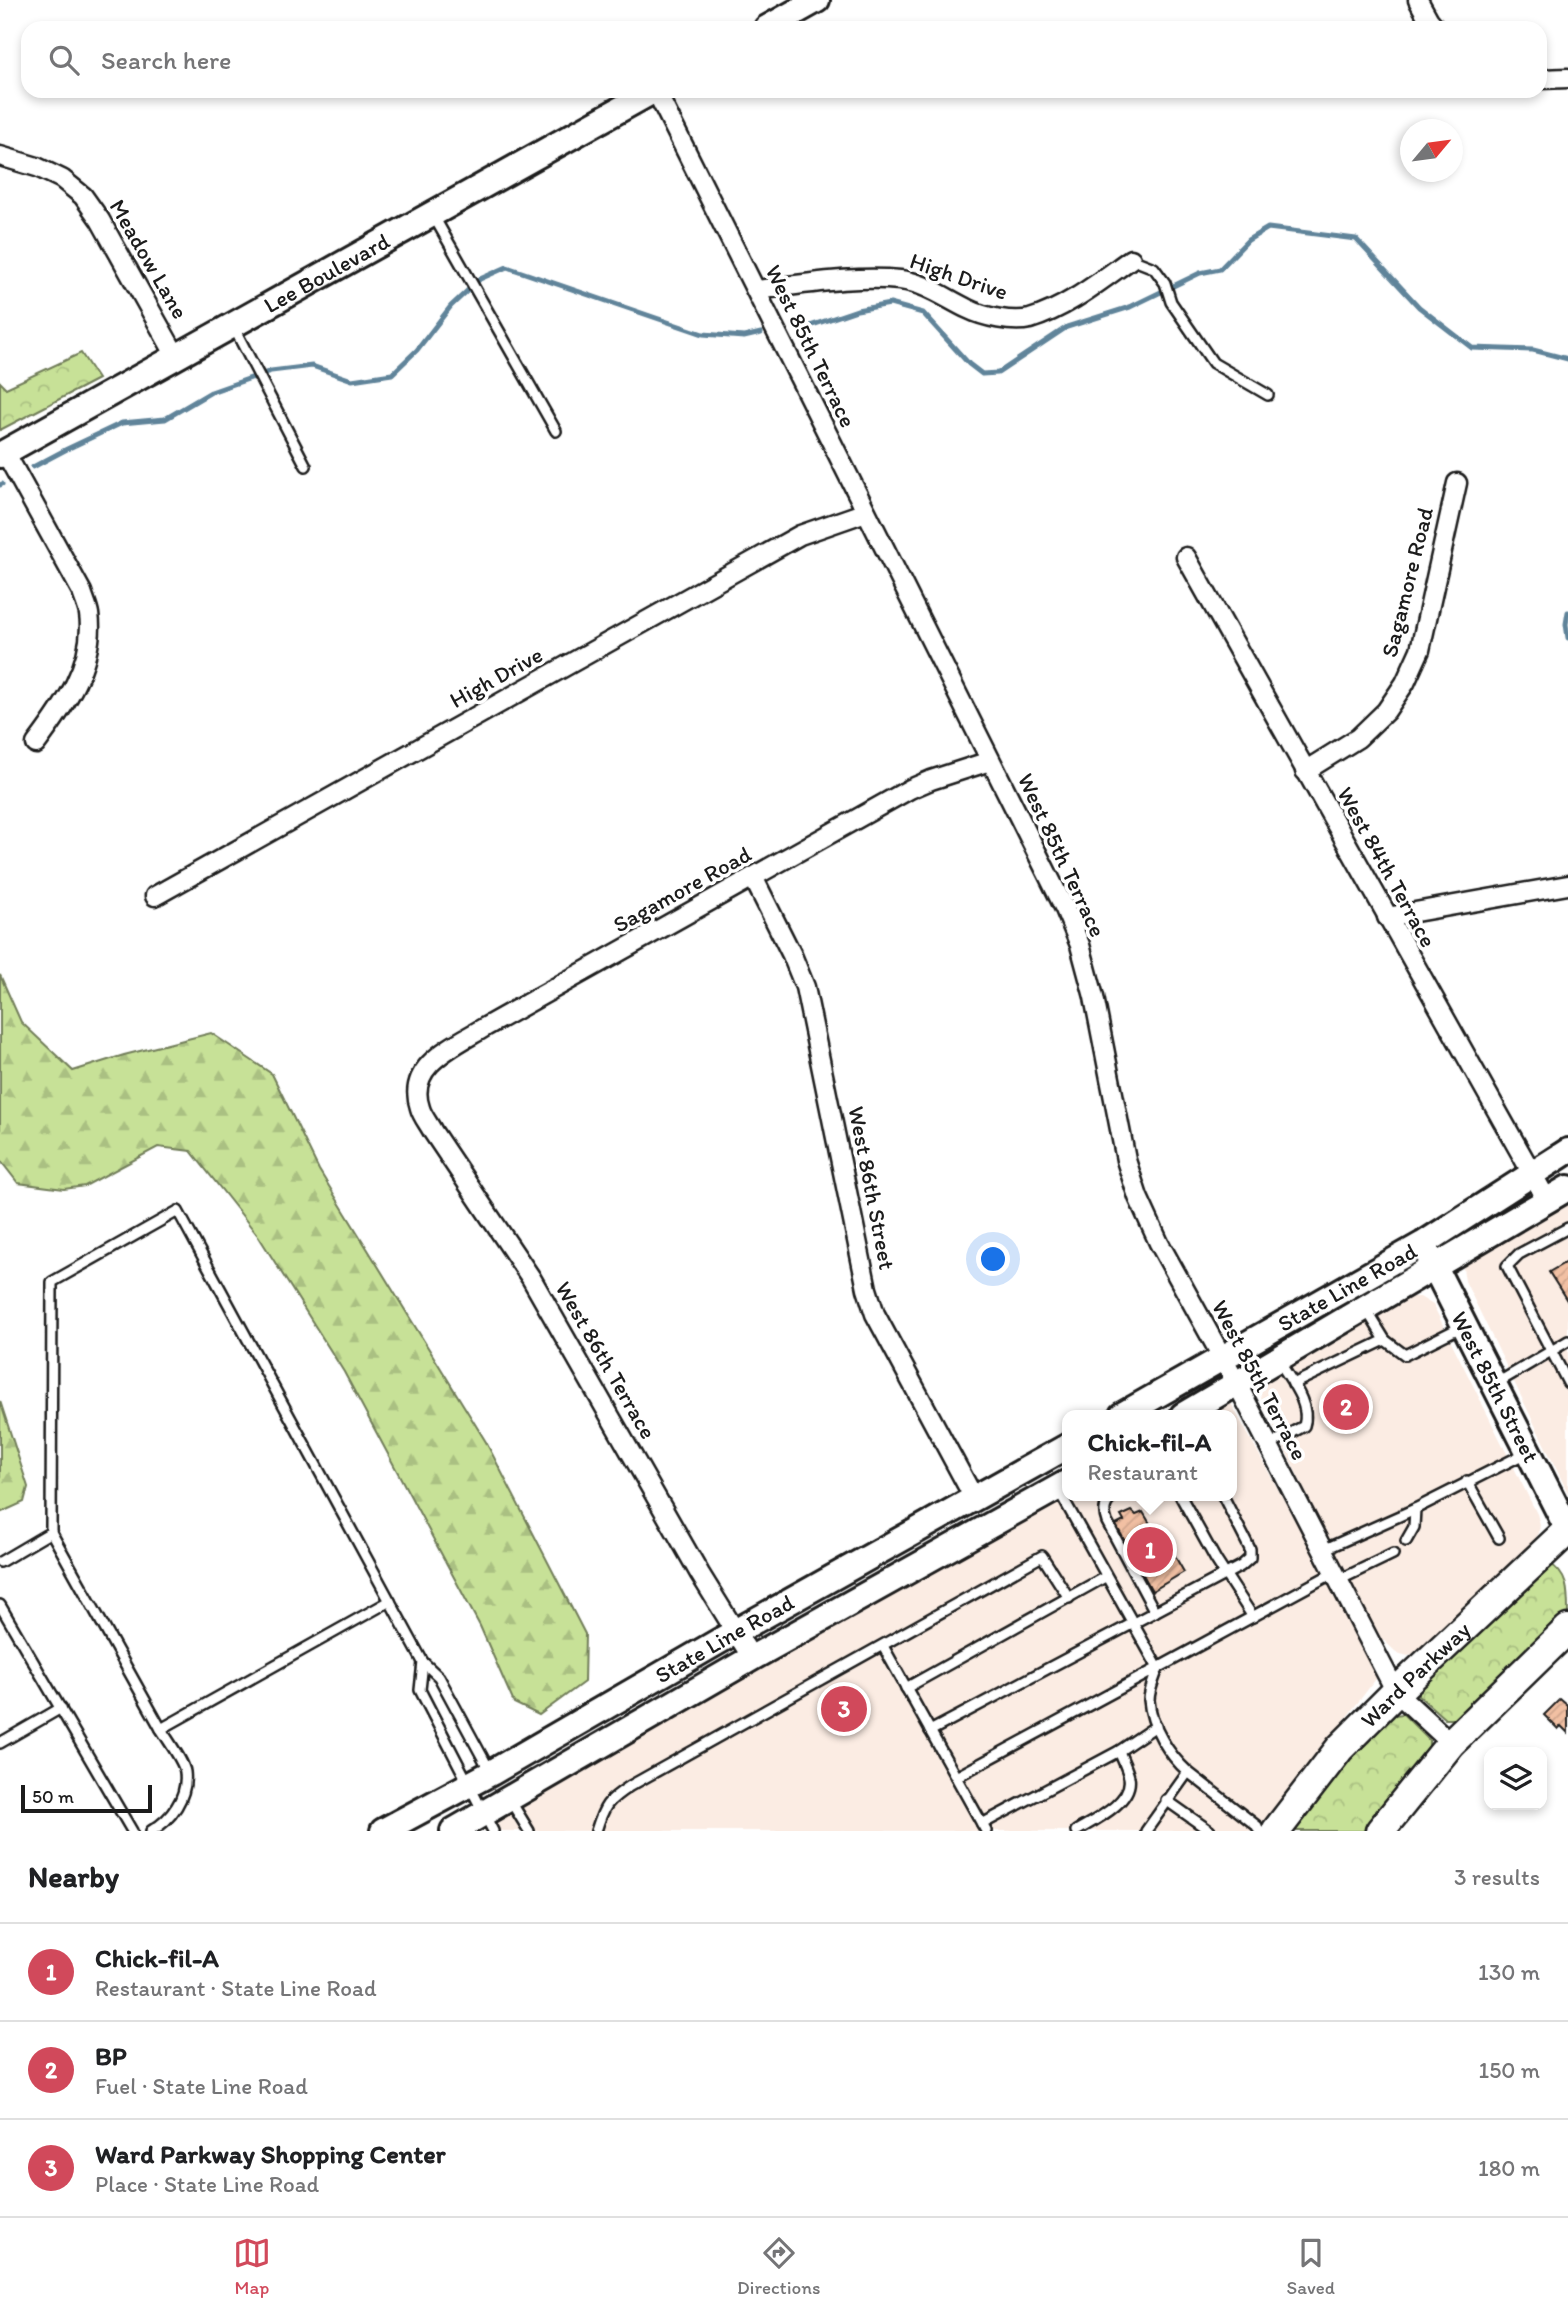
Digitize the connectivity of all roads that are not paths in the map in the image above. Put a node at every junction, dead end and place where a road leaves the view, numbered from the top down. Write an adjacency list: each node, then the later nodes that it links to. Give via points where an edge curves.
1 (817, 0): 3 (main road)
2 (1419, 0): 4 (street)
3 (780, 21)
4 (1430, 21)
5 (1568, 78): 6 (street)
6 (1547, 79)
7 (642, 98): 10 (main road, Lee Boulevard)
8 (659, 98): 12 (street, West 85th Terrace)
9 (0, 156): 14 (street, Meadow Lane, via 62,179 83,196)
10 (432, 214): 13 (main road, Lee Boulevard); 16 (lane)
11 (1131, 259): 12 (street, High Drive, via 1069,301 1028,320 970,311 920,284 901,280); 15 (lane, via 1154,268 1213,363)
12 (756, 290): 20 (street, West 85th Terrace)
13 (232, 325): 14 (main road, Lee Boulevard); 18 (lane)
14 (176, 356): 17 (main road, Lee Boulevard)
15 (1268, 395)
16 (556, 431)
17 (2, 454): 22 (street, via 82,592 89,614 88,643 73,691)
18 (306, 466)
19 (1457, 483): 24 (street, Sagamore Road, via 1420,650 1405,683 1386,711 1358,738)
20 (866, 512): 23 (street, West 85th Terrace); 27 (street, High Drive, via 800,535)
21 (1186, 557): 24 (street, West 84th Terrace)
22 (36, 744)
23 (990, 761): 25 (street, Sagamore Road, via 910,789); 41 (street, West 85th Terrace, via 1080,945 1138,1197)
24 (1305, 771): 28 (street, West 84th Terrace)
25 (753, 877): 29 (street, Sagamore Road, via 442,1053 427,1064); 54 (street, West 86th Street, via 805,987 875,1314)
26 (1568, 885): 28 (street)
27 (155, 896)
28 (1387, 917): 31 (street, West 84th Terrace)
29 (417, 1088): 77 (street, West 86th Terrace, via 426,1120 537,1288)
30 (1568, 1151): 31 (main road, State Line Road)
31 (1533, 1174): 32 (street, West 84th Terrace); 34 (main road, State Line Road)
32 (1558, 1194): 35 (main road, State Line Road)
33 (1568, 1228): 40 (lane, via 1519,1254 1507,1266)
34 (1423, 1244): 35 (main road, West 85th Street); 41 (main road, State Line Road)
35 (1435, 1266): 36 (main road, State Line Road); 37 (main road, West 85th Street)
36 (1365, 1309): 38 (lane); 42 (main road, State Line Road)
37 (1465, 1325): 38 (lane, via 1405,1355); 46 (main road, West 85th Street)
38 (1385, 1340): 45 (lane)
39 (1568, 1341): 40 (lane)
40 (1551, 1350): 43 (lane); 46 (lane)
41 (1224, 1359): 44 (street, West 85th Terrace); 47 (main road, State Line Road)
42 (1279, 1360): 44 (main road, State Line Road); 45 (lane)
43 (1568, 1383)
44 (1237, 1384): 48 (main road, State Line Road); 49 (street, West 85th Terrace)
45 (1293, 1384): 49 (lane, via 1306,1418 1304,1426)
46 (1495, 1384): 51 (main road, West 85th Street)
47 (1131, 1410)
48 (1192, 1410)
49 (1269, 1445): 64 (street, West 85th Terrace)
50 (1062, 1449): 54 (main road, State Line Road)
51 (1529, 1451): 52 (lane); 60 (main road, West 85th Street)
52 (1468, 1480): 59 (lane); 63 (lane)
53 (1062, 1485): 79 (main road, State Line Road)
54 (974, 1498): 77 (main road, State Line Road)
55 (1069, 1501): 69 (lane)
56 (1110, 1501): 73 (lane, via 1104,1512 1107,1522)
57 (1185, 1501): 67 (lane)
58 (1226, 1501): 67 (lane, via 1250,1549 1250,1558)
59 (1415, 1509): 62 (lane, via 1414,1527); 64 (lane)
60 (1568, 1530): 83 (main road, Ward Parkway)
61 (51, 1532): 66 (lane); 71 (lane, via 52,1282 178,1211); 86 (lane)
62 (1405, 1537)
63 (1499, 1538)
64 (1323, 1550): 68 (street, West 85th Terrace)
65 (1390, 1551): 68 (lane, via 1383,1559)
66 (0, 1562)
67 (1226, 1574): 73 (lane); 74 (lane)
68 (1337, 1576): 74 (lane); 83 (street, West 85th Terrace)
69 (1105, 1577): 70 (lane); 75 (lane)
70 (1069, 1598): 78 (lane, via 1042,1556); 82 (lane)
71 (390, 1601): 80 (lane); 86 (lane)
72 (0, 1605): 84 (lane)
73 (1155, 1612): 75 (lane)
74 (1253, 1617): 81 (lane)
75 (1132, 1623): 81 (lane); 87 (lane)
76 (1568, 1629): 89 (main road)
77 (735, 1632): 79 (street, West 86th Terrace); 92 (main road, State Line Road)
78 (883, 1646): 82 (lane); 104 (lane, via 610,1799)
79 (752, 1658): 95 (main road, State Line Road)
80 (423, 1662): 92 (lane, via 439,1677); 94 (lane, via 420,1690)
81 (1158, 1668): 85 (lane, via 1149,1699); 93 (lane)
82 (906, 1688): 87 (lane)
83 (1396, 1692): 89 (street, West 85th Terrace); 109 (main road, Ward Parkway, via 1340,1748)
84 (61, 1708): 88 (lane); 99 (lane)
85 (1156, 1726): 90 (lane); 91 (lane, via 1173,1759)
86 (161, 1729): 100 (lane, via 185,1771 182,1800 164,1824)
87 (930, 1731): 93 (lane)
88 (0, 1743)
89 (1451, 1744): 110 (main road)
90 (1119, 1751): 98 (lane); 105 (lane, via 1130,1780 1127,1794 1111,1811)
91 (1188, 1772): 96 (lane); 108 (lane)
92 (491, 1773): 94 (main road, State Line Road)
93 (956, 1777): 98 (lane)
94 (468, 1785): 97 (lane); 101 (main road, State Line Road)
95 (509, 1799): 97 (main road, State Line Road); 103 (lane)
96 (1166, 1800): 106 (lane); 107 (lane)
97 (488, 1822): 102 (main road, State Line Road)
98 (984, 1827)
99 (132, 1831)
100 (151, 1831)
101 (383, 1831)
102 (453, 1831)
103 (529, 1831)
104 (596, 1831)
105 (1076, 1831)
106 (1146, 1831)
107 (1210, 1831)
108 (1259, 1831)
109 (1276, 1831)
110 (1380, 1831)

